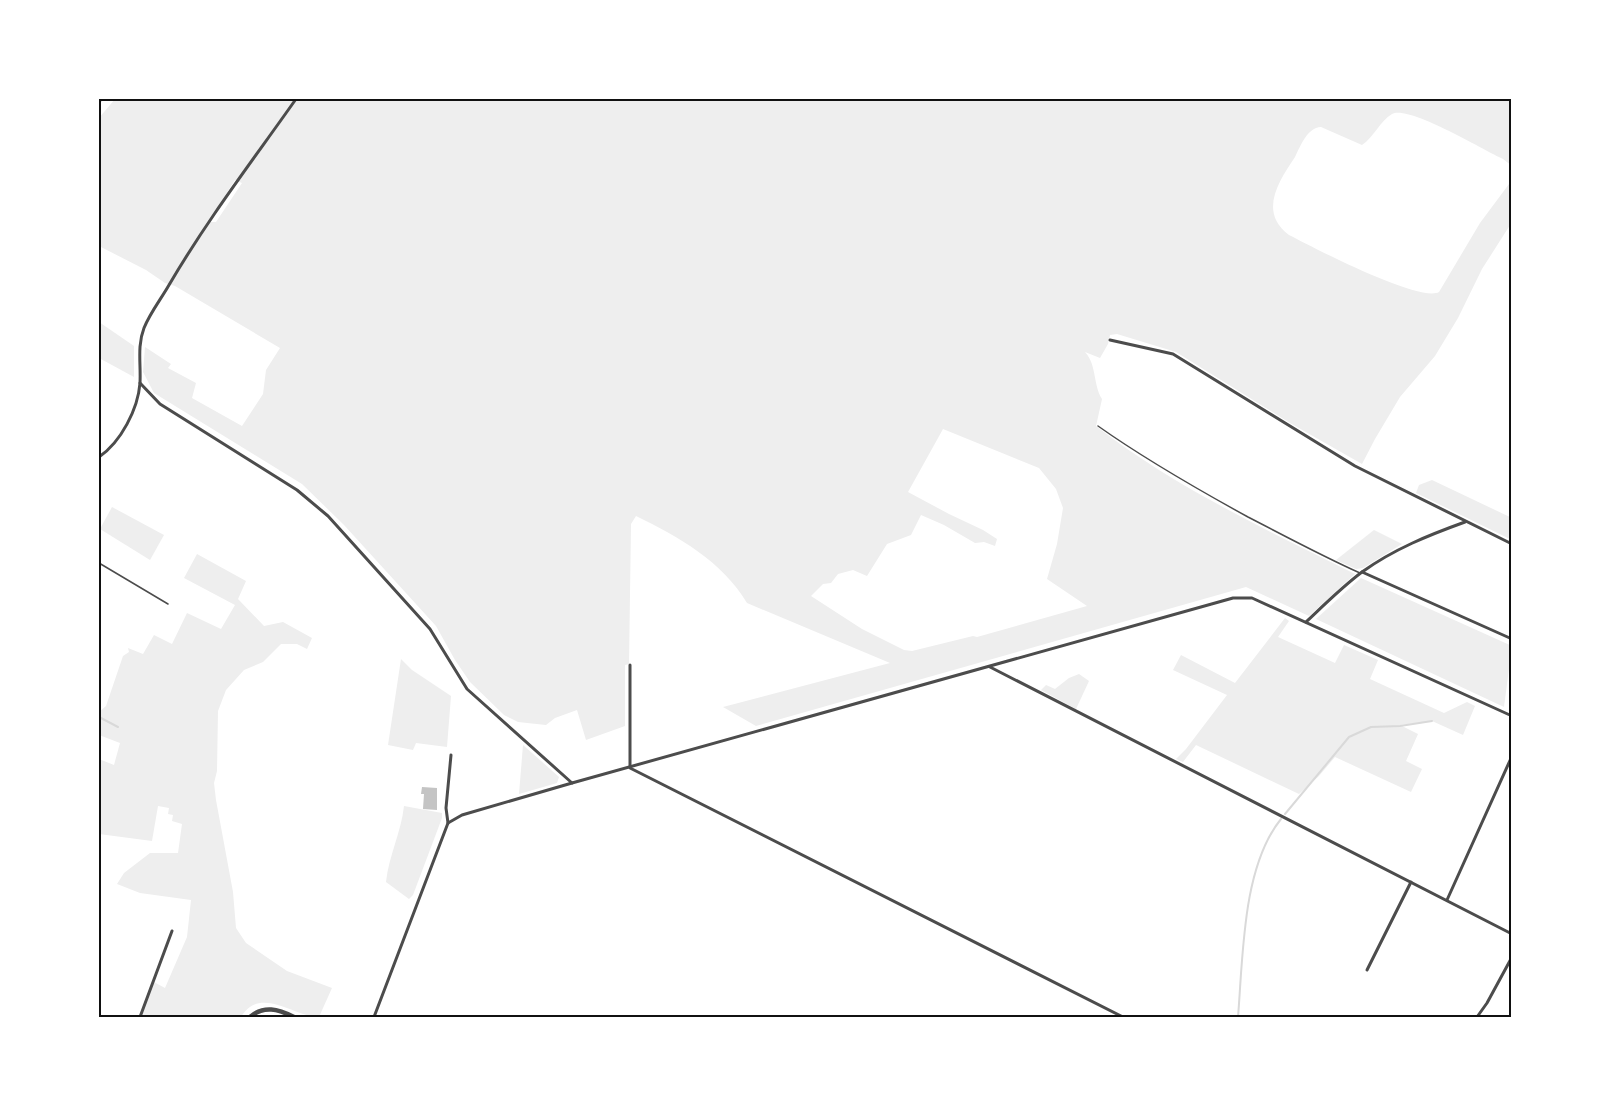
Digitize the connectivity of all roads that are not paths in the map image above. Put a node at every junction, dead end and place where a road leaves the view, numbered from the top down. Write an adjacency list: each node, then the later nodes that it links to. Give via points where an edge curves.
1 (296, 99): 3 (street, via 191,247 144,329 138,360)
2 (1110, 340): 6 (street, via 1173,354 1355,466)
3 (140, 383): 5 (street, via 127,425); 19 (street, via 160,405 297,490 328,516 430,628 467,689)
4 (1098, 426): 9 (lane, via 1218,500)
5 (99, 457)
6 (1465, 522): 7 (street); 9 (street, via 1413,542)
7 (1512, 544)
8 (99, 563): 10 (lane)
9 (1361, 572): 11 (street); 12 (street)
10 (168, 604)
11 (1306, 622): 14 (street, via 1252,598 1233,598); 15 (street)
12 (1512, 639)
13 (630, 665): 18 (street)
14 (990, 666): 18 (street); 21 (street)
15 (1512, 717)
16 (451, 755): 20 (street)
17 (1512, 756): 22 (street)
18 (630, 768): 19 (street); 31 (street)
19 (572, 783): 20 (street, via 462,815)
20 (448, 823): 30 (street)
21 (1411, 882): 22 (street); 26 (street)
22 (1447, 900): 24 (street)
23 (172, 931): 27 (street)
24 (1512, 934)
25 (1512, 957): 32 (street)
26 (1367, 970)
27 (140, 1017)
28 (250, 1017): 29 (street, via 272,1009)
29 (294, 1017)
30 (375, 1017)
31 (1123, 1017)
32 (1477, 1017)

